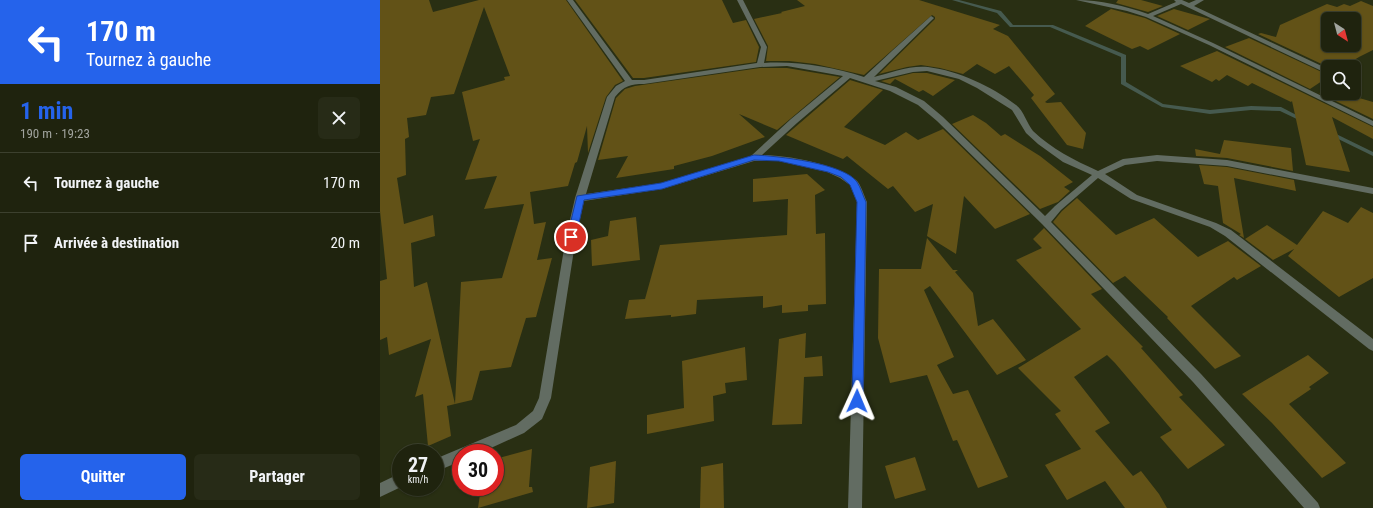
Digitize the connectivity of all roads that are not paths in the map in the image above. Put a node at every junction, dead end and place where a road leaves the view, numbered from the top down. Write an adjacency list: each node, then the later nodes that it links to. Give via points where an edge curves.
1 (570, 0): 13 (street)
2 (740, 0): 9 (street, via 764,47)
3 (1079, 0): 7 (street)
4 (1201, 0): 6 (street)
5 (1179, 1): 6 (street); 7 (street)
6 (1188, 6): 10 (street)
7 (1148, 16): 14 (street, via 1211,44)
8 (931, 18): 12 (street)
9 (760, 65): 11 (street, via 787,64); 13 (street, via 644,82)
10 (1321, 69)
11 (849, 75): 12 (street); 15 (street)
12 (866, 80): 16 (street, via 927,69 961,77 993,93 1015,108 1029,131 1060,156); 19 (street, via 893,89 921,103)
13 (629, 81): 18 (street, via 611,97)
14 (1373, 124)
15 (754, 158): 18 (street, via 662,186); 24 (street, via 779,158 830,170 854,183 862,202)
16 (1098, 174): 17 (street, via 1123,162 1157,158 1227,163); 19 (street); 20 (street, via 1134,197 1213,225 1228,233)
17 (1373, 192)
18 (580, 198): 21 (street, via 544,398 538,415 520,429)
19 (1045, 222): 25 (street, via 1197,378)
20 (1373, 346)
21 (486, 444)
22 (392, 484): 23 (street)
23 (380, 490)
24 (855, 508)
25 (1313, 508)

